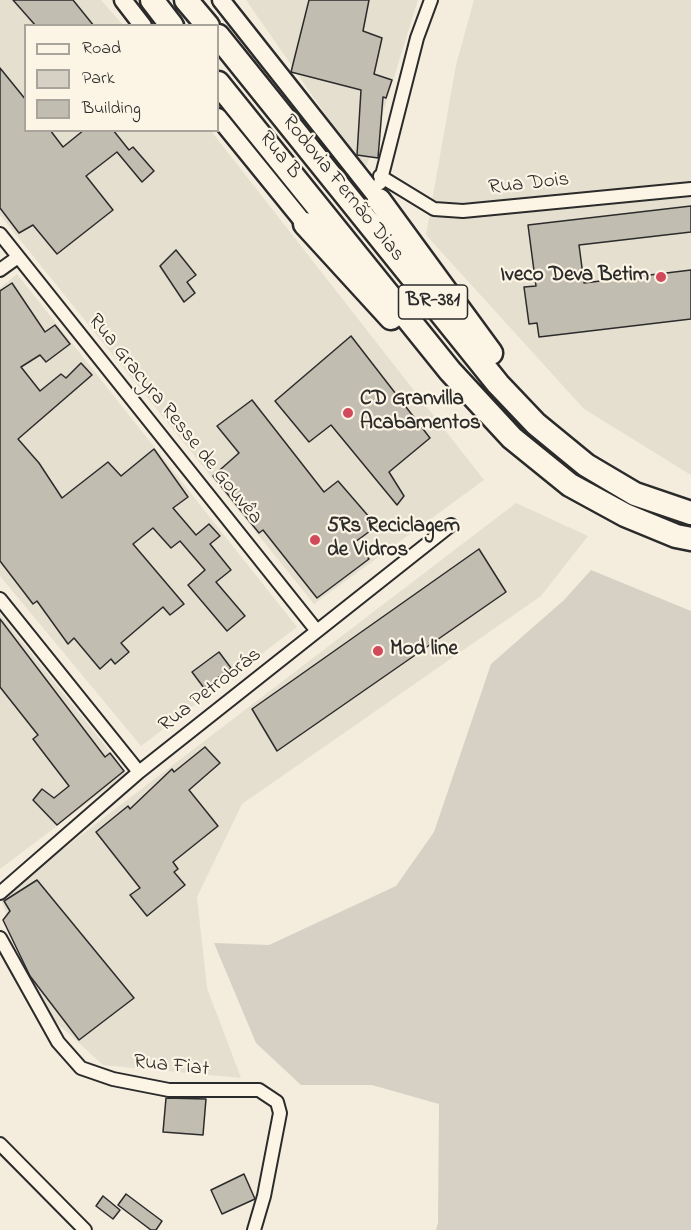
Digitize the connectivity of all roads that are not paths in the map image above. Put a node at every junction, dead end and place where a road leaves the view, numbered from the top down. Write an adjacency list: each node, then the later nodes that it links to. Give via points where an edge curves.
1 (123, 0): 6 (street)
2 (152, 0): 7 (highway)
3 (186, 0): 8 (highway)
4 (221, 0): 14 (street, BR-381)
5 (431, 0): 12 (street)
6 (141, 24)
7 (170, 24)
8 (206, 24)
9 (219, 37): 20 (highway, Rodovia Fernão Dias / BR-381)
10 (219, 84): 19 (highway, Rodovia Fernão Dias / BR-381)
11 (219, 118): 15 (street, Rua B)
12 (380, 176): 13 (street, Rua Dois, via 434,209 463,211); 14 (street)
13 (691, 189)
14 (379, 200): 20 (highway, BR-381, via 491,351)
15 (305, 224): 19 (highway, via 381,308)
16 (0, 234): 17 (street, Rua Gracyra Resse de Gouvêa)
17 (18, 257): 18 (street); 25 (street, Rua Gracyra Resse de Gouvêa)
18 (0, 270)
19 (450, 370): 23 (highway, Rodovia Fernão Dias / BR-381, via 512,438 570,484 625,515)
20 (498, 384): 21 (highway, Rodovia Fernão Dias / BR-381, via 536,424 586,465 635,494)
21 (691, 513)
22 (451, 525): 25 (street, Rua Petrobrás)
23 (691, 539)
24 (0, 599): 26 (street)
25 (317, 631): 26 (street, Rua Petrobrás)
26 (139, 772): 27 (street, Rua Petrobrás)
27 (0, 893)
28 (0, 938): 31 (street, Rua Fiat, via 58,1042 81,1068 170,1090 259,1090 277,1102 280,1113)
29 (0, 1144): 30 (street)
30 (85, 1230)
31 (254, 1230)

